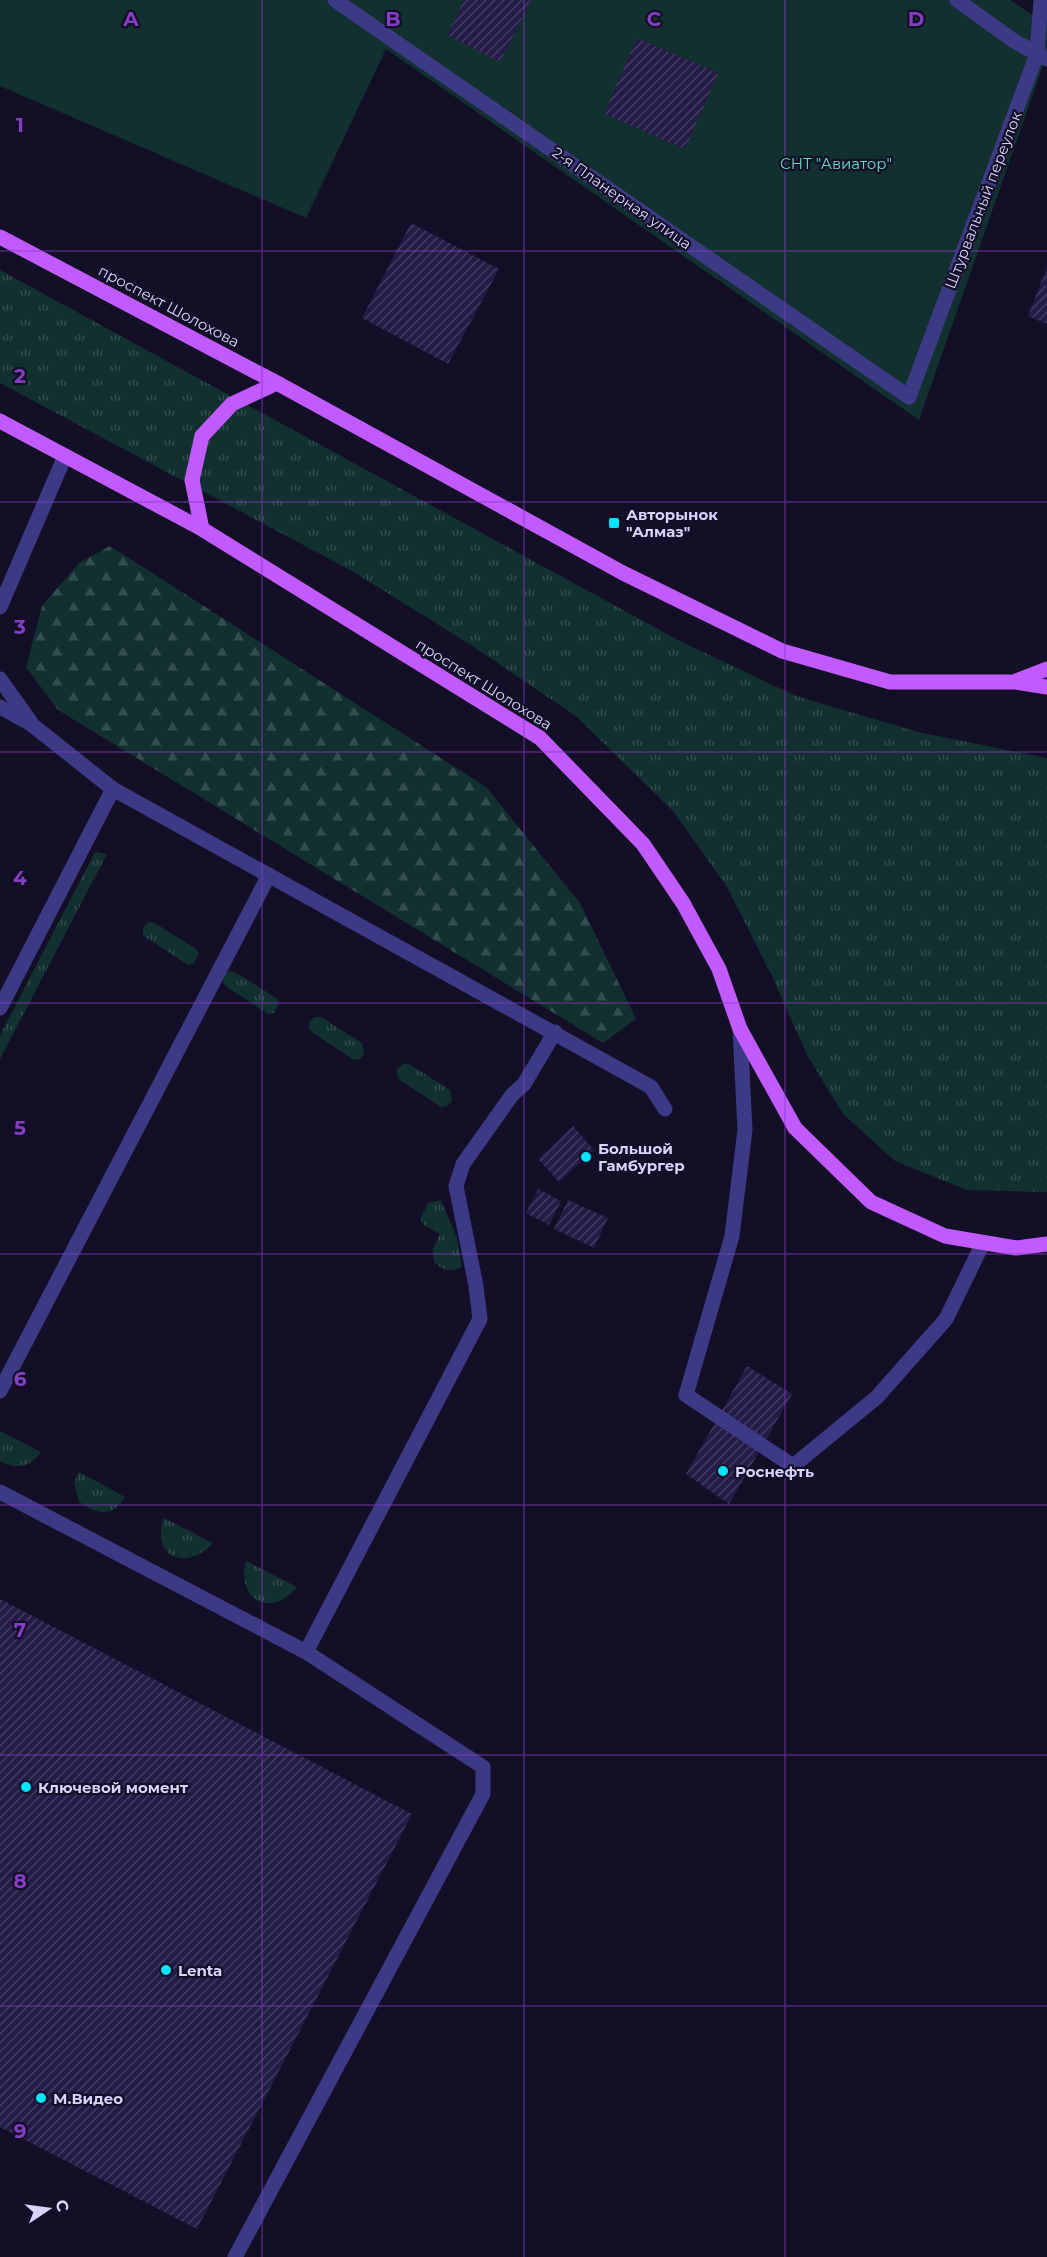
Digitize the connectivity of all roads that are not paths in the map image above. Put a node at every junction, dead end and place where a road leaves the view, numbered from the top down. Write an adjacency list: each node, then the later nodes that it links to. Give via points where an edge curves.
1 (335, 0): 7 (street, 2-я Планерная улица)
2 (957, 0): 4 (street)
3 (1041, 0): 4 (street, Штурвальный переулок)
4 (1042, 57): 7 (street, Штурвальный переулок)
5 (0, 237): 6 (main road, проспект Шолохова)
6 (277, 383): 10 (main road, via 232,404 202,436 192,480); 14 (main road, проспект Шолохова, via 623,573 782,651 890,682)
7 (909, 396)
8 (0, 421): 9 (main road, проспект Шолохова)
9 (65, 456): 10 (main road, проспект Шолохова); 11 (street)
10 (202, 529): 21 (main road, проспект Шолохова, via 540,738 643,844 683,903 719,969)
11 (0, 607)
12 (1047, 669): 14 (main road)
13 (0, 679): 17 (street)
14 (1015, 682): 15 (main road, проспект Шолохова)
15 (1047, 687)
16 (0, 707): 17 (street)
17 (32, 724): 18 (street)
18 (113, 789): 19 (street); 20 (street)
19 (269, 875): 22 (street); 26 (street)
20 (0, 1008)
21 (740, 1029): 24 (main road, проспект Шолохова, via 795,1128 871,1202 945,1236); 24 (street, via 745,1130 732,1236 686,1395 793,1466 877,1396 946,1319)
22 (555, 1032): 23 (street, via 651,1087); 28 (street, via 524,1084 463,1164 456,1186 480,1319)
23 (665, 1109)
24 (983, 1242): 25 (main road, проспект Шолохова, via 1016,1248)
25 (1047, 1244)
26 (0, 1391)
27 (0, 1492): 28 (street)
28 (306, 1652): 29 (street, via 483,1767 483,1794)
29 (235, 2257)

